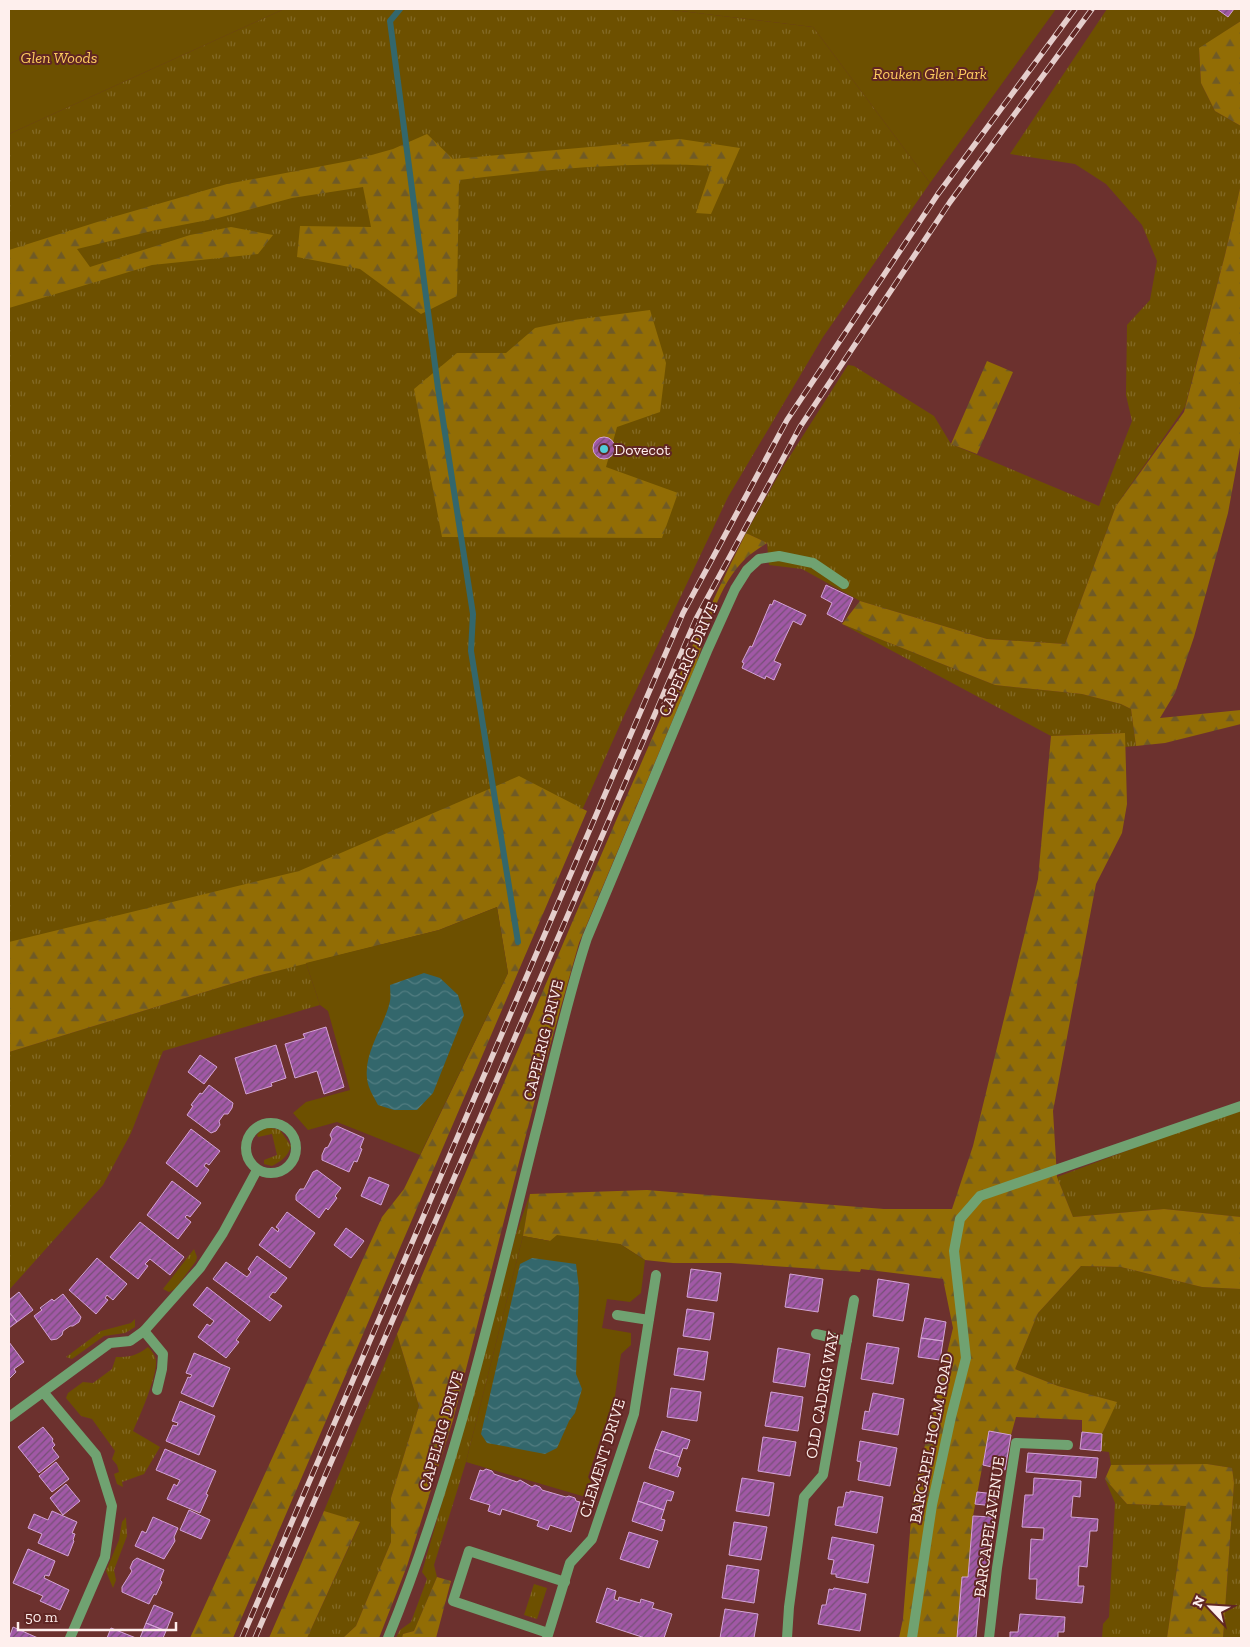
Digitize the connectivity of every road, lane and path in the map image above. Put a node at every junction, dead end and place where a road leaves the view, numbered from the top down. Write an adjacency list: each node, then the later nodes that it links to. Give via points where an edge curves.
1 (844, 584): 18 (street, CAPELRIG DRIVE, via 812,563 779,556 759,559 735,589 703,660 594,920 575,974 462,1418 412,1579)
2 (1241, 1106): 20 (street, BARCAPEL HOLM ROAD, via 980,1196 960,1219 954,1251 966,1358 932,1505)
3 (257, 1170): 3 (street, via 246,1157 246,1140 255,1126 271,1121 287,1127 294,1136 297,1149 293,1162 283,1171 270,1174); 8 (street, via 200,1268)
4 (656, 1276): 7 (street, CLEMENT DRIVE)
5 (854, 1300): 10 (street, OLD CADRIG WAY)
6 (617, 1315): 7 (street)
7 (648, 1320): 15 (street, CLEMENT DRIVE, via 634,1414 592,1539 570,1563)
8 (144, 1331): 11 (street, via 163,1354); 12 (street, via 130,1341 110,1344)
9 (816, 1334): 10 (street)
10 (847, 1341): 19 (street, OLD CADRIG WAY, via 823,1475 804,1497)
11 (157, 1390)
12 (44, 1393): 13 (street); 17 (street, via 96,1455 112,1506 105,1557)
13 (9, 1417)
14 (1068, 1445): 21 (street, BARCAPEL AVENUE, via 1016,1443)
15 (565, 1582): 16 (street, CLEMENT DRIVE); 16 (street, via 469,1551 453,1601)
16 (548, 1636)
17 (70, 1638)
18 (388, 1638)
19 (787, 1638)
20 (912, 1638)
21 (989, 1638)

